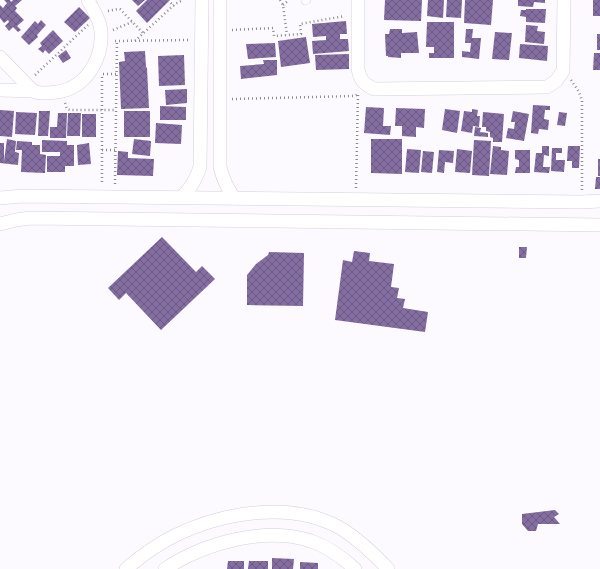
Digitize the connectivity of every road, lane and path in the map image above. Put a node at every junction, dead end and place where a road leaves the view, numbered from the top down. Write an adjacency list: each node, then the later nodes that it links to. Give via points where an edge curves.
1 (88, 0): 13 (street)
2 (168, 0): 11 (path)
3 (183, 0): 11 (path)
4 (202, 0): 19 (street)
5 (220, 0): 15 (street)
6 (280, 0): 10 (path)
7 (289, 0): 10 (path)
8 (358, 0): 12 (street)
9 (564, 0): 23 (street)
10 (283, 5): 17 (path)
11 (174, 6): 16 (path)
12 (357, 13): 17 (path, via 300,24 301,34); 27 (street, via 358,69)
13 (96, 15): 14 (path, via 118,9); 18 (street); 25 (path)
14 (132, 22): 16 (path); 18 (path)
15 (221, 31): 17 (path, via 273,28 274,36); 29 (street)
16 (143, 33): 21 (path)
17 (287, 35)
18 (101, 36): 20 (path); 28 (street, via 96,61 88,74 76,85)
19 (203, 40): 21 (path); 35 (street)
20 (117, 41): 21 (path); 31 (path)
21 (135, 41)
22 (0, 57): 25 (street)
23 (562, 71): 27 (street, via 556,81 546,87); 42 (path, via 574,84 582,100)
24 (102, 74): 30 (path)
25 (30, 87): 26 (street); 28 (street, via 49,93)
26 (0, 90)
27 (362, 90): 29 (path); 40 (path)
28 (63, 91): 30 (path, via 67,109)
29 (220, 100): 34 (street)
30 (102, 110): 31 (path); 32 (path)
31 (116, 110): 33 (path)
32 (102, 150): 33 (path); 36 (path)
33 (116, 150): 36 (path)
34 (219, 155): 35 (street); 39 (street, via 223,178)
35 (201, 156): 37 (street, via 197,179)
36 (109, 197): 37 (street); 38 (street)
37 (182, 197): 39 (street)
38 (0, 198)
39 (234, 198): 40 (street)
40 (356, 201): 42 (street)
41 (600, 201): 42 (street)
42 (582, 202)
43 (0, 224): 44 (street, via 30,218)
44 (600, 225)
45 (126, 569): 48 (street, via 155,547 193,528 235,516 278,513 300,514 341,529 359,541)
46 (165, 569): 47 (street, via 182,558 218,544 276,536 312,542 334,552)
47 (355, 569)
48 (388, 569)

